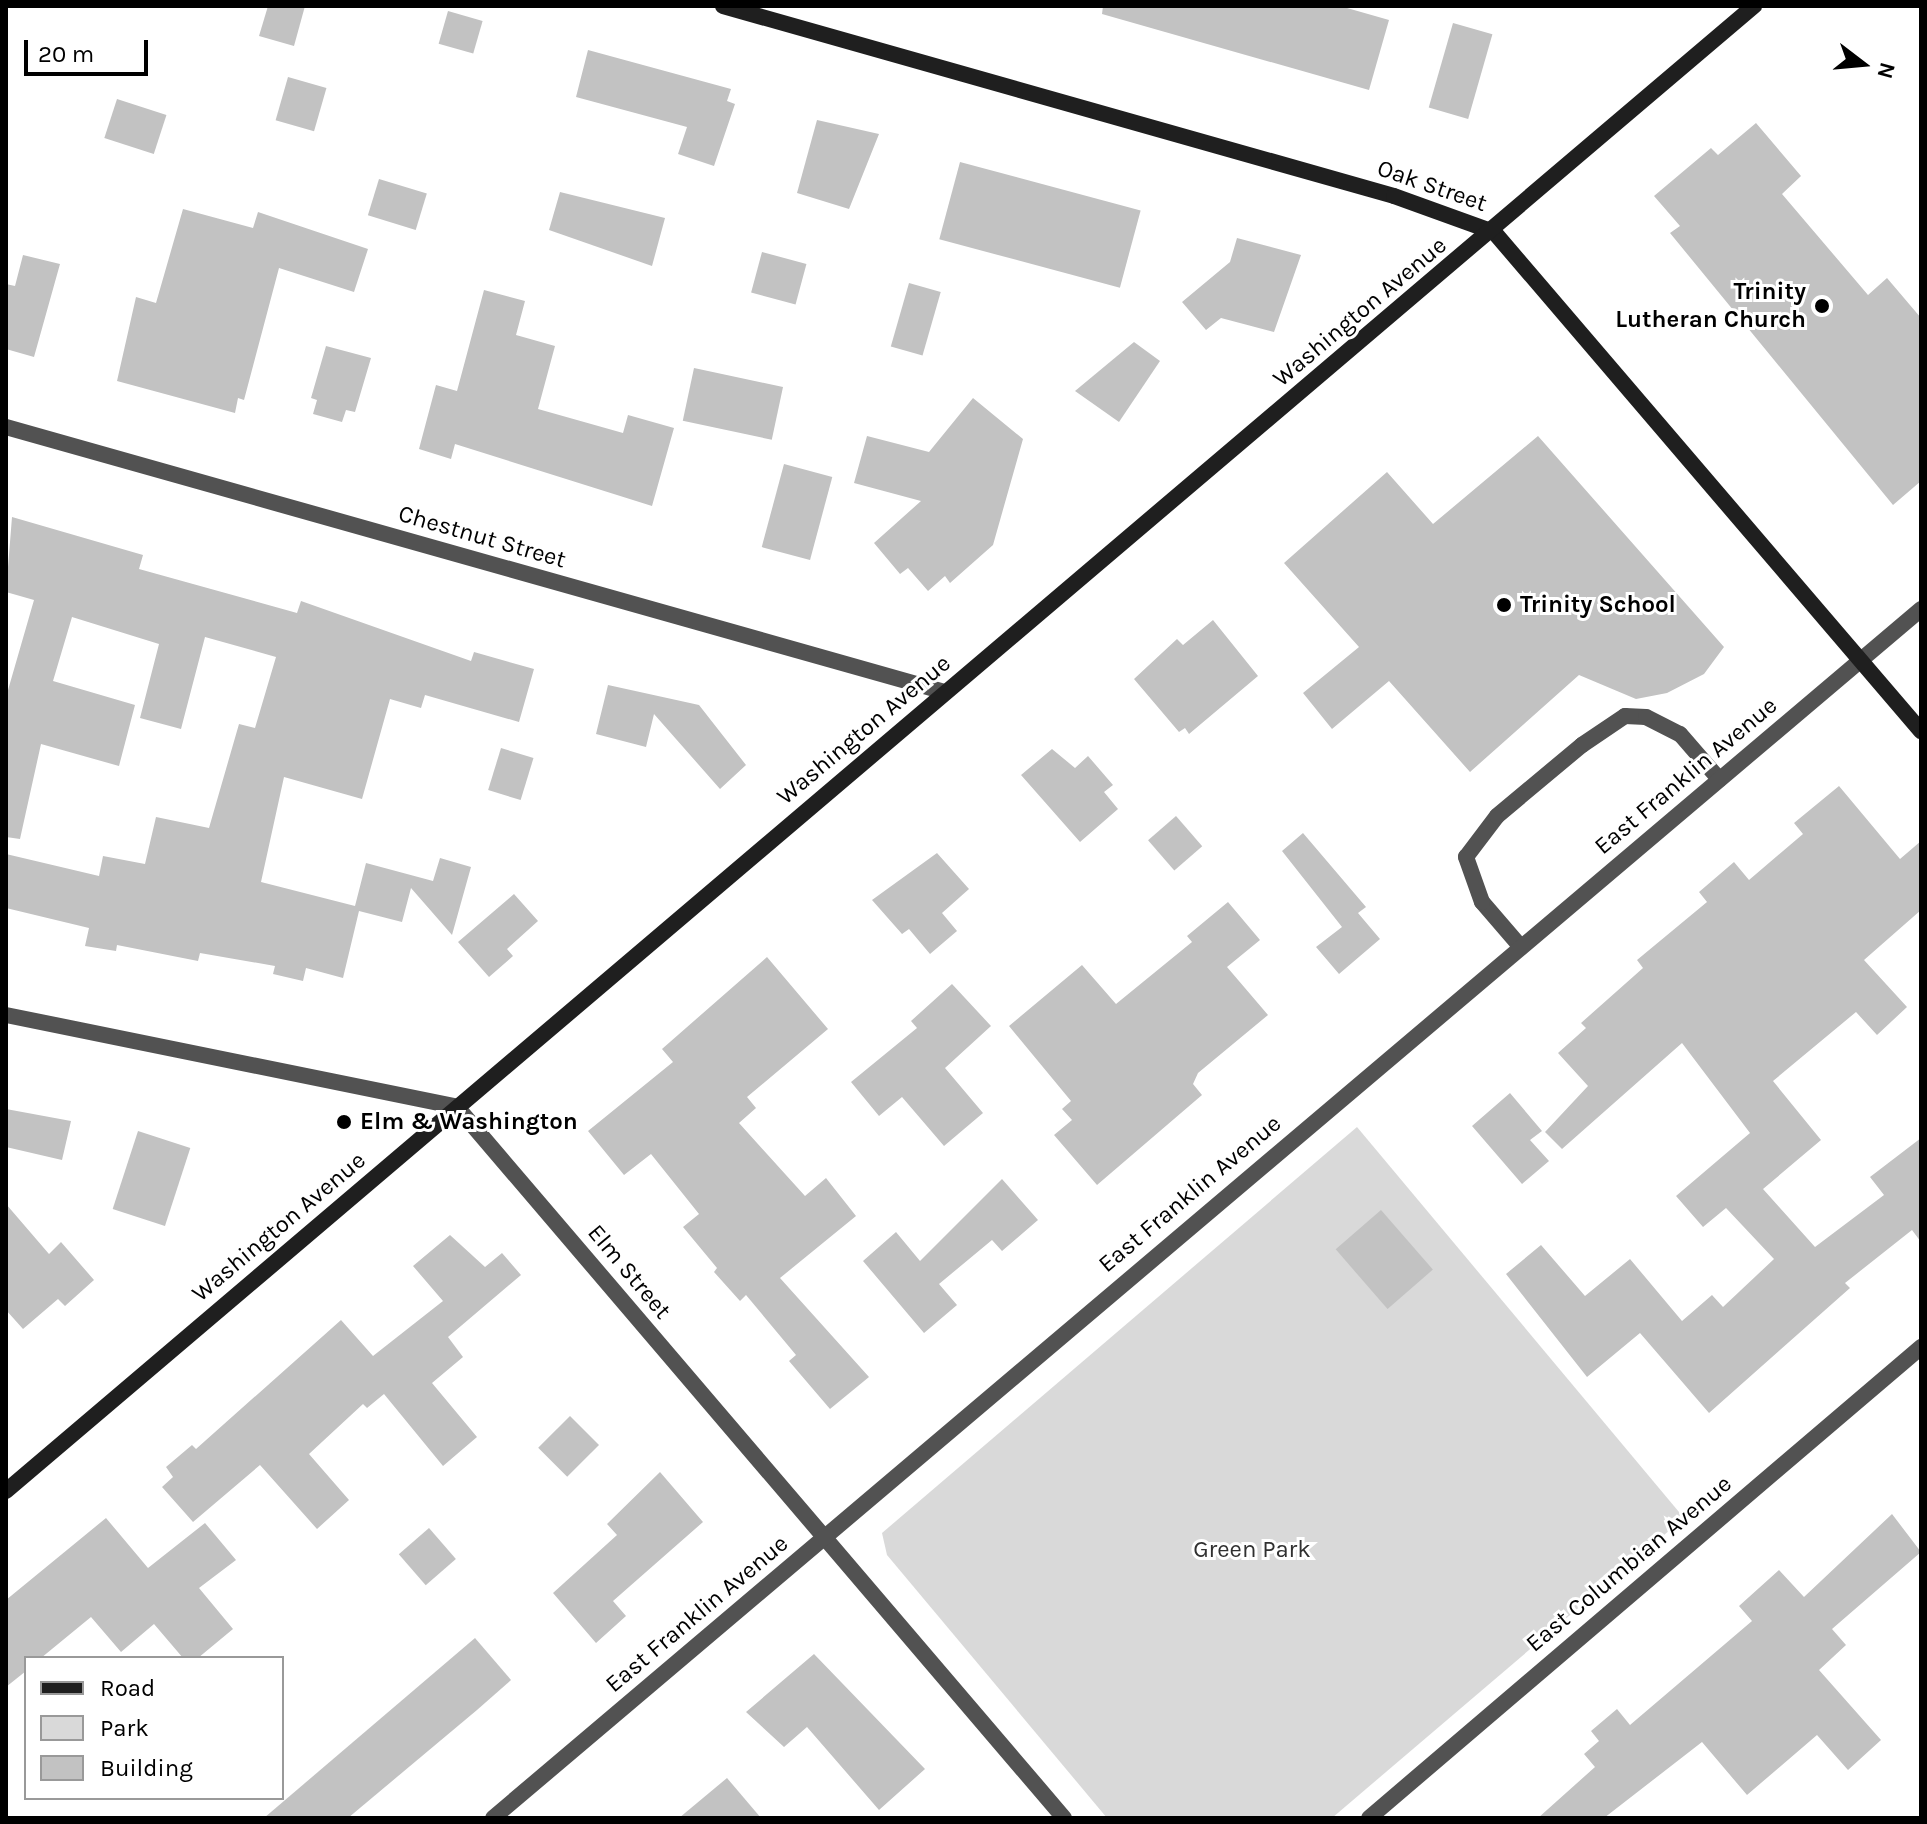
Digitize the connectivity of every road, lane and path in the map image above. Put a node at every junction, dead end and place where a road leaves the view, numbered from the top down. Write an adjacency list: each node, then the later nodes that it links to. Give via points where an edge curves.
1 (723, 6): 3 (street, Oak Street, via 1394,196)
2 (1754, 6): 3 (street, Washington Avenue)
3 (1494, 232): 6 (street, Oak Street); 7 (street, Washington Avenue)
4 (6, 427): 7 (street, Chestnut Street)
5 (1921, 609): 6 (street, East Franklin Avenue)
6 (1861, 660): 8 (street, Oak Street); 9 (street, East Franklin Avenue)
7 (945, 692): 12 (street, Washington Avenue)
8 (1921, 731)
9 (1719, 779): 10 (street, East Franklin Avenue); 10 (street, via 1680,734 1646,717 1625,716 1497,816 1466,857 1482,902)
10 (1520, 946): 15 (street, East Franklin Avenue)
11 (6, 1015): 12 (street)
12 (457, 1107): 14 (street, Washington Avenue); 15 (street, Elm Street)
13 (1921, 1347): 18 (street, East Columbian Avenue)
14 (6, 1491)
15 (827, 1537): 16 (street, East Franklin Avenue); 17 (street, Elm Street)
16 (493, 1818)
17 (1064, 1818)
18 (1369, 1818)

